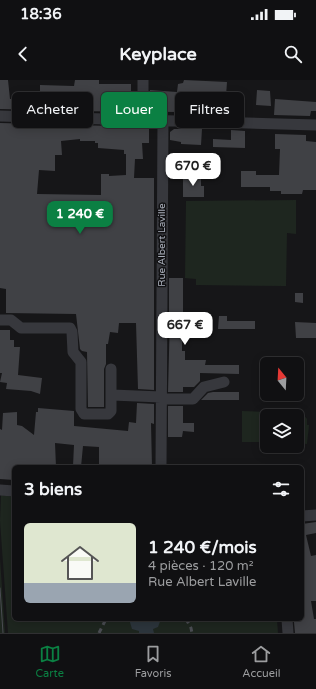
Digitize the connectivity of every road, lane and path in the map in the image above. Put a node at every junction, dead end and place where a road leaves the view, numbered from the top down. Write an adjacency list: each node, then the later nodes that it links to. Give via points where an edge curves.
1 (143, 80): 2 (street)
2 (143, 92)
3 (0, 116): 4 (street)
4 (101, 116)
5 (167, 120): 6 (street)
6 (316, 125)
7 (163, 128): 12 (street, Rue Albert Laville)
8 (0, 320): 11 (street, via 11,320 21,328 70,328 73,352 81,362 81,409 84,414 108,414 111,411)
9 (112, 369): 11 (street)
10 (224, 382): 12 (street, via 204,387 193,399)
11 (112, 396): 12 (street)
12 (161, 398): 13 (street, Rue Albert Laville)
13 (161, 465)
14 (0, 490): 15 (street)
15 (12, 491)
16 (316, 515): 17 (street)
17 (304, 516)
18 (287, 621): 19 (street)
19 (288, 633)

